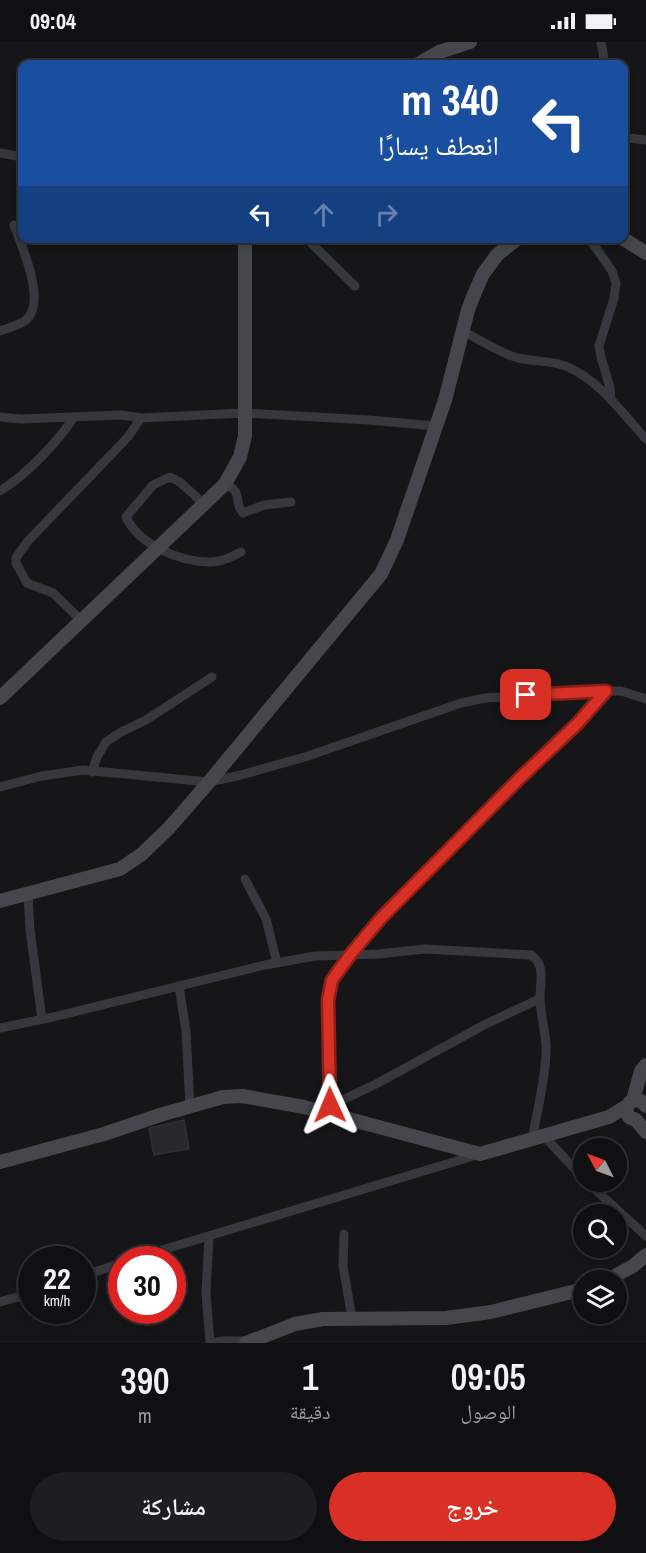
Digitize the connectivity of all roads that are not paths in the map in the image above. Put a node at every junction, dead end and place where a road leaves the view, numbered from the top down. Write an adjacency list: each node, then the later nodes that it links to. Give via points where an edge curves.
1 (471, 42): 3 (street)
2 (601, 42): 5 (street)
3 (439, 47): 4 (street)
4 (423, 60)
5 (604, 60)
6 (628, 138): 7 (street)
7 (646, 140)
8 (0, 153): 9 (street)
9 (18, 157)
10 (14, 225): 11 (street)
11 (18, 237)
12 (628, 242): 18 (street)
13 (20, 243): 20 (street, via 33,283 34,308 26,320)
14 (245, 243): 23 (street)
15 (311, 243): 19 (street)
16 (512, 243): 21 (street, via 483,274 468,310)
17 (592, 243): 22 (street, via 616,283 600,346)
18 (646, 253)
19 (355, 286)
20 (0, 331)
21 (464, 332): 22 (street, via 519,358 571,368); 27 (street)
22 (611, 400): 28 (street)
23 (244, 413): 26 (street); 27 (street); 29 (street, via 240,457)
24 (0, 417): 25 (street)
25 (74, 417): 26 (street); 30 (street, via 54,443)
26 (141, 418): 35 (street, via 128,437 15,558 27,583 52,593)
27 (435, 426): 41 (street, via 397,540 381,574)
28 (646, 439)
29 (225, 484): 31 (street, via 239,497 239,510 243,513 264,505); 32 (street)
30 (0, 491)
31 (291, 502)
32 (204, 504): 33 (street); 33 (street, via 172,477 153,485 126,517 131,527)
33 (159, 548): 34 (street, via 209,562); 35 (street)
34 (241, 552)
35 (81, 620): 38 (street)
36 (212, 677): 40 (street, via 106,742)
37 (606, 691): 39 (street); 41 (street, via 485,698 461,703 308,756); 46 (street, via 381,918)
38 (0, 698)
39 (646, 699)
40 (92, 771): 41 (street); 42 (street, via 66,771)
41 (209, 782): 44 (street, via 169,828 120,869)
42 (0, 787)
43 (245, 879): 47 (street, via 266,919)
44 (28, 894): 45 (street); 50 (street)
45 (0, 901)
46 (350, 955): 47 (street); 49 (street, via 425,949 531,955 541,966); 55 (street, via 329,989)
47 (277, 963): 48 (street)
48 (179, 986): 50 (street); 53 (street)
49 (539, 999): 55 (street); 57 (street, via 546,1053)
50 (42, 1019): 51 (street)
51 (0, 1028)
52 (646, 1065): 54 (street, via 641,1071)
53 (190, 1106): 55 (street, via 242,1096); 59 (street)
54 (638, 1108): 56 (street); 57 (street)
55 (326, 1109): 58 (street)
56 (646, 1132)
57 (538, 1138): 58 (street); 60 (street)
58 (480, 1154): 63 (street)
59 (0, 1162)
60 (573, 1169)
61 (598, 1192): 64 (street)
62 (344, 1234): 71 (street, via 343,1266)
63 (209, 1236): 65 (street); 73 (street, via 206,1293)
64 (646, 1236)
65 (176, 1246)
66 (646, 1255): 67 (street)
67 (626, 1270)
68 (573, 1292): 71 (street, via 491,1312 446,1318)
69 (18, 1297): 70 (street)
70 (0, 1302)
71 (352, 1318): 72 (street, via 295,1324)
72 (247, 1342): 73 (street)
73 (211, 1343)

